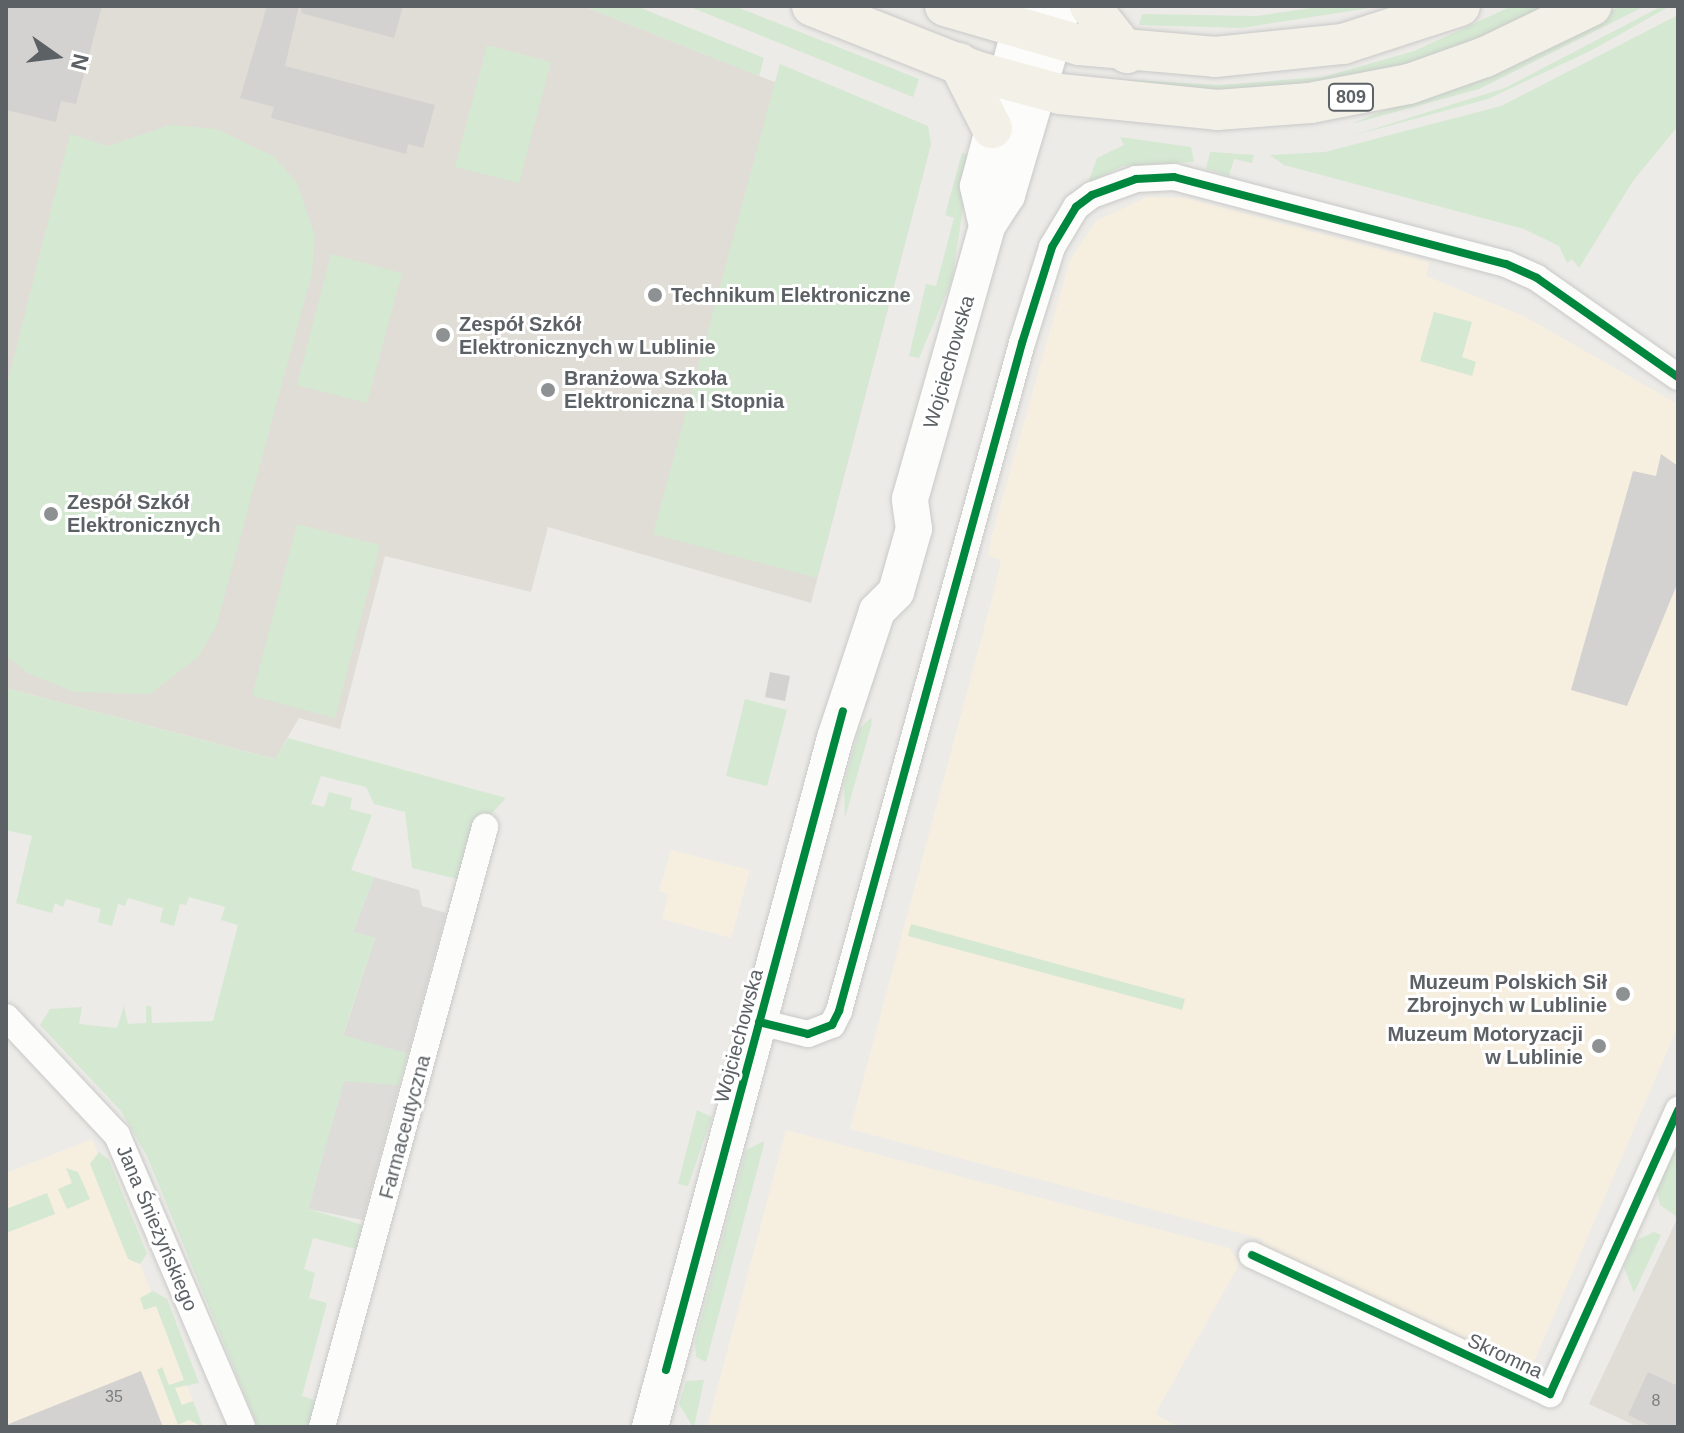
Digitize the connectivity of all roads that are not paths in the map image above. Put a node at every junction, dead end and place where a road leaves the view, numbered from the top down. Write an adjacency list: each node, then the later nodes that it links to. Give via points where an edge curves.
1 (812, 6): 8 (main road, 809)
2 (1090, 6): 7 (main road)
3 (1460, 6): 7 (main road, via 1367,39 1317,49 1215,57)
4 (1591, 6): 9 (main road, 809, via 1452,70 1324,101 1186,110 1117,105)
5 (956, 7): 6 (main road)
6 (1041, 20): 7 (main road); 9 (street, Wojciechowska)
7 (1127, 53)
8 (959, 63): 9 (main road, 809); 10 (main road)
9 (1022, 84): 10 (street, Wojciechowska); 11 (street, Wojciechowska, via 1007,195)
10 (992, 128): 11 (street, Wojciechowska, via 978,186)
11 (987, 226): 15 (street, Wojciechowska, via 910,499 891,521 877,569 877,611 835,738)
12 (1675, 370): 15 (street, via 1537,278 1506,264 1174,177 1136,179 1092,195 1070,215 1052,247 1026,329 839,1011 832,1025 808,1034)
13 (485, 827): 19 (street, Farmaceutyczna)
14 (6, 1017): 18 (street, Jana Śnieżyńskiego, via 117,1135)
15 (759, 1022): 20 (street, Wojciechowska)
16 (1678, 1110): 17 (street, Skromna, via 1550,1394)
17 (1252, 1255)
18 (242, 1427)
19 (322, 1427)
20 (650, 1427)

